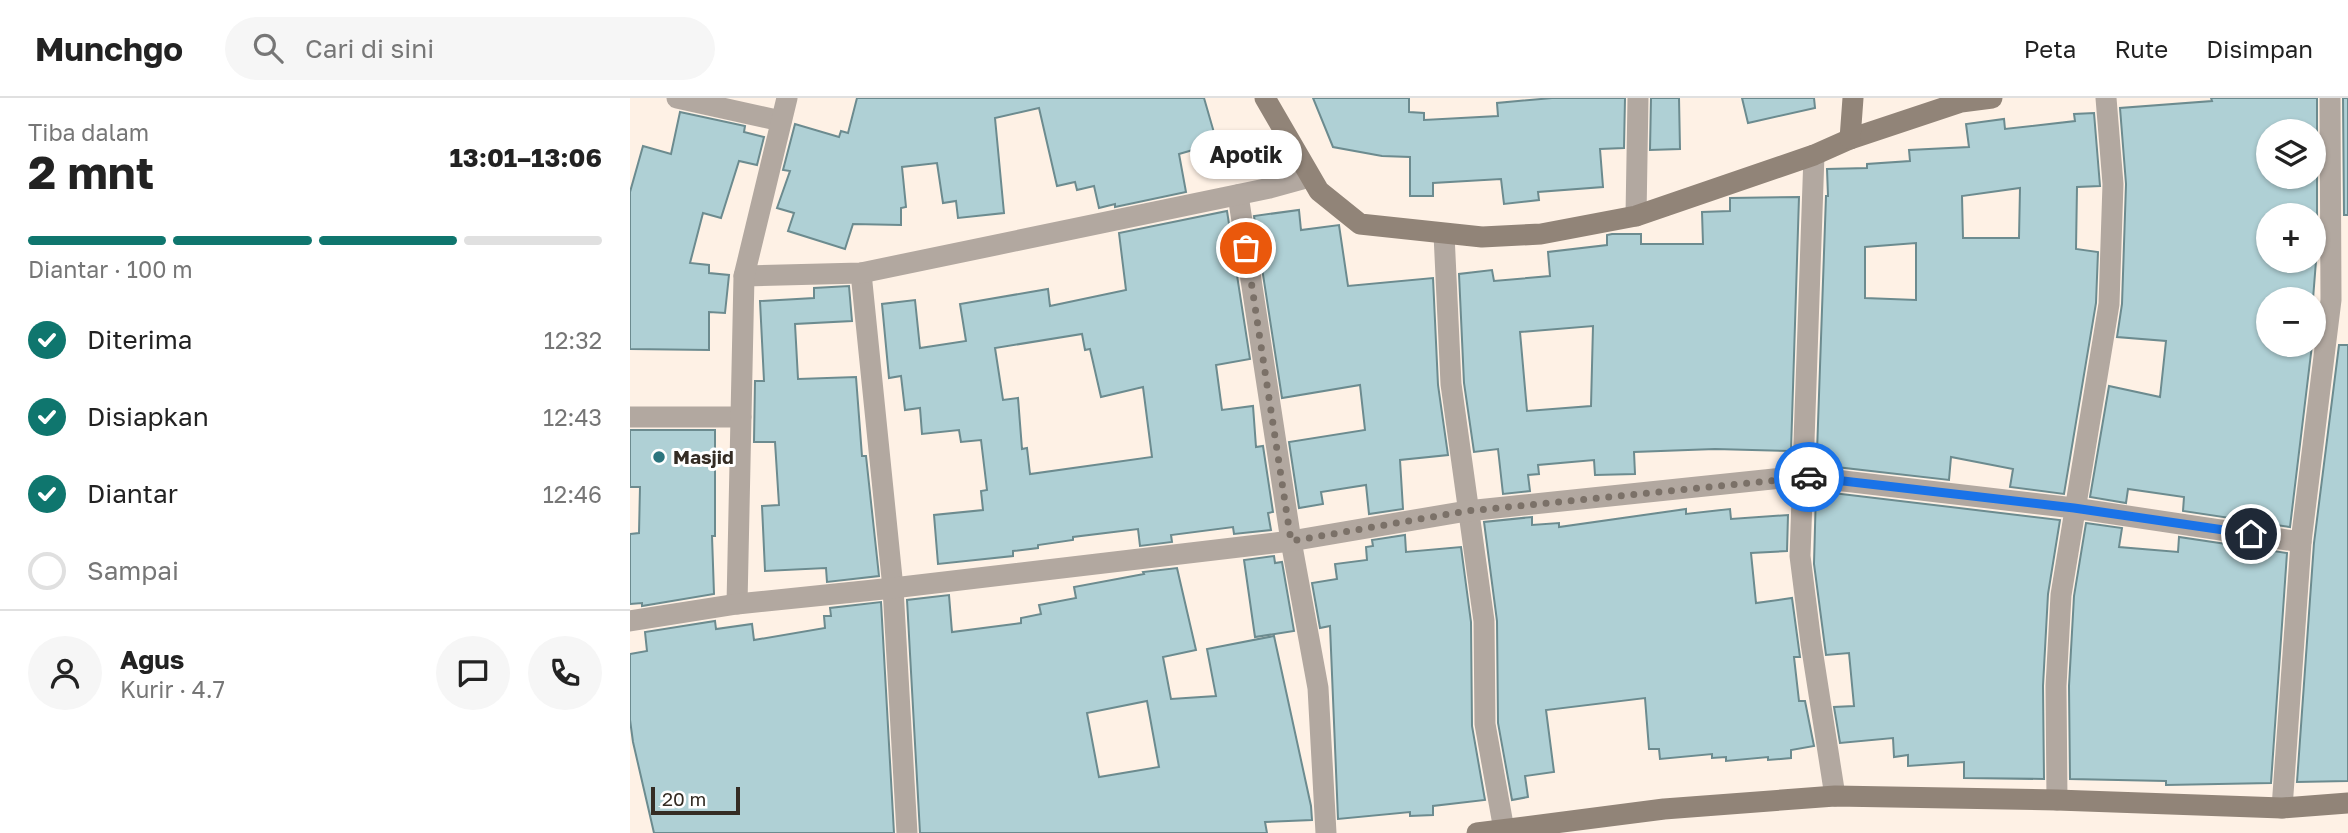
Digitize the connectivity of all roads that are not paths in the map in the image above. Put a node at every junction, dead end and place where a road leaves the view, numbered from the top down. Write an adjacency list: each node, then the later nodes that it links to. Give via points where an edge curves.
1 (677, 98): 9 (street)
2 (787, 98): 9 (street)
3 (1265, 98): 12 (street)
4 (1638, 98): 14 (street)
5 (1853, 98): 10 (street)
6 (1992, 98): 10 (street, via 1961,102)
7 (2106, 98): 22 (street, via 2113,184 2109,304)
8 (2330, 98): 18 (street)
9 (781, 121): 17 (street)
10 (1850, 139): 11 (street)
11 (1814, 155): 14 (street); 21 (street)
12 (1310, 177): 13 (street); 15 (street, via 1319,191 1360,224)
13 (1238, 195): 16 (street); 24 (street)
14 (1636, 216): 15 (street, via 1541,234)
15 (1444, 234): 23 (street, via 1451,384)
16 (861, 273): 17 (street); 26 (street)
17 (744, 276): 20 (street)
18 (2340, 299): 25 (street)
19 (630, 417): 20 (street)
20 (741, 417): 27 (street)
21 (1801, 477): 22 (street); 23 (street); 29 (street, via 1800,556)
22 (2074, 508): 25 (street); 30 (street, via 2061,595)
23 (1467, 511): 24 (street); 33 (street, via 1484,621 1485,724)
24 (1291, 541): 26 (street); 35 (street, via 1318,688)
25 (2301, 542): 32 (street)
26 (893, 588): 27 (street); 34 (street)
27 (737, 604): 28 (street)
28 (630, 621)
29 (1835, 796): 30 (street); 33 (street, via 1664,809)
30 (2057, 800): 32 (street)
31 (2348, 803): 32 (street)
32 (2281, 808)
33 (1504, 830): 36 (street)
34 (907, 833)
35 (1326, 833)
36 (1477, 833)

